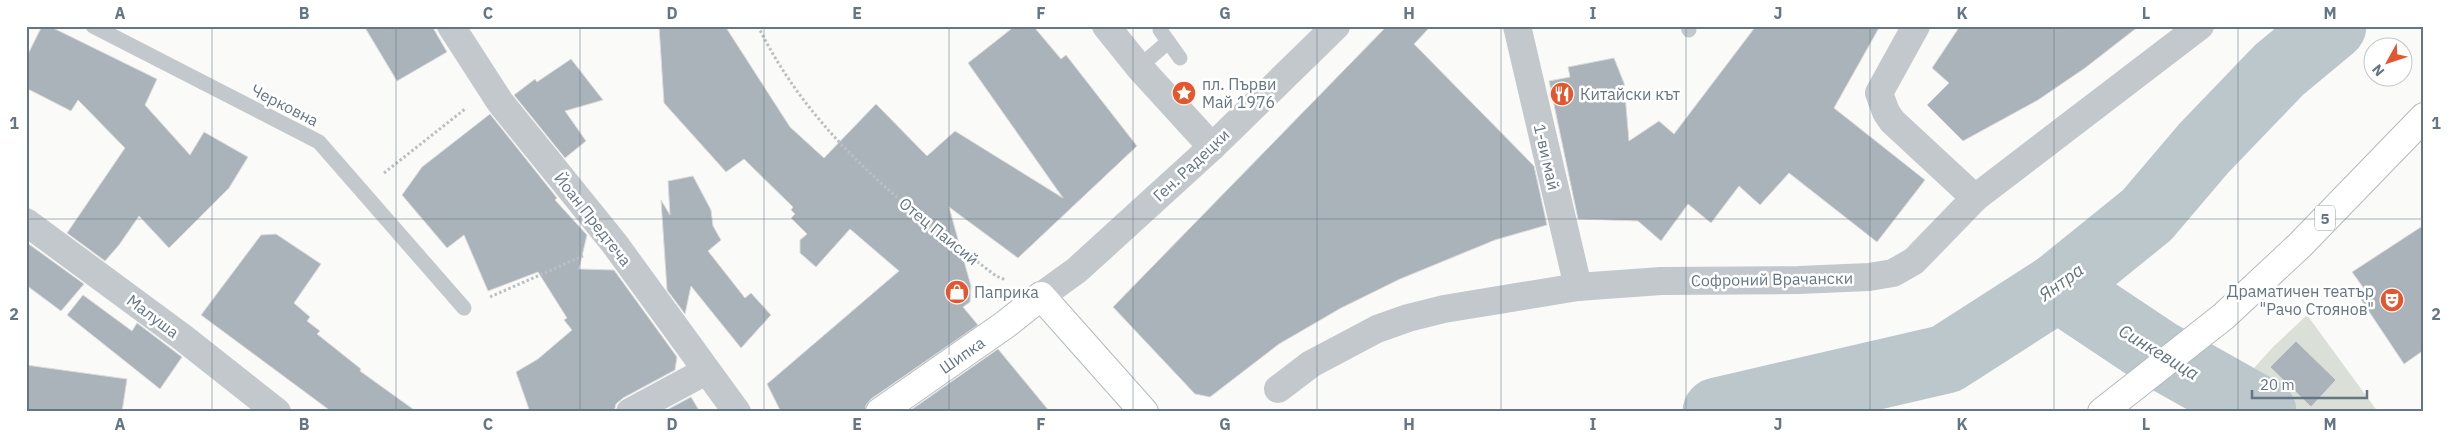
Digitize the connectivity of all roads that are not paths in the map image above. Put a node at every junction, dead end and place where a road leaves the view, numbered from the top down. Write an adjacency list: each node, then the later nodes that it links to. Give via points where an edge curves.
1 (93, 26): 16 (lane, Черковна, via 319,142)
2 (451, 26): 17 (street, Йоан Предтеча, via 491,89 614,243)
3 (1106, 26): 9 (street)
4 (1336, 26): 11 (street, Ген. Радецки)
5 (1516, 26): 14 (street, 1-ви май)
6 (1916, 26): 12 (street, via 1879,94 1882,104 1892,121)
7 (2200, 26): 12 (street, Софроний Врачански)
8 (1180, 58): 9 (lane, via 1164,36)
9 (1138, 67): 11 (street)
10 (2424, 117): 19 (main road, 5, via 2300,244 2224,316)
11 (1212, 146): 15 (street, Ген. Радецки, via 1077,270)
12 (1975, 198): 14 (street, Софроний Врачански, via 1914,260 1892,273 1869,277 1661,281)
13 (26, 222): 20 (street, Малуша)
14 (1578, 287): 18 (street, Софроний Врачански, via 1408,318 1344,345)
15 (1041, 296): 23 (main road, Шипка); 24 (main road)
16 (464, 308)
17 (706, 371): 21 (street); 22 (street, Йоан Предтеча)
18 (1278, 389)
19 (2108, 408)
20 (277, 412)
21 (630, 412)
22 (737, 412)
23 (880, 412)
24 (1144, 412)

